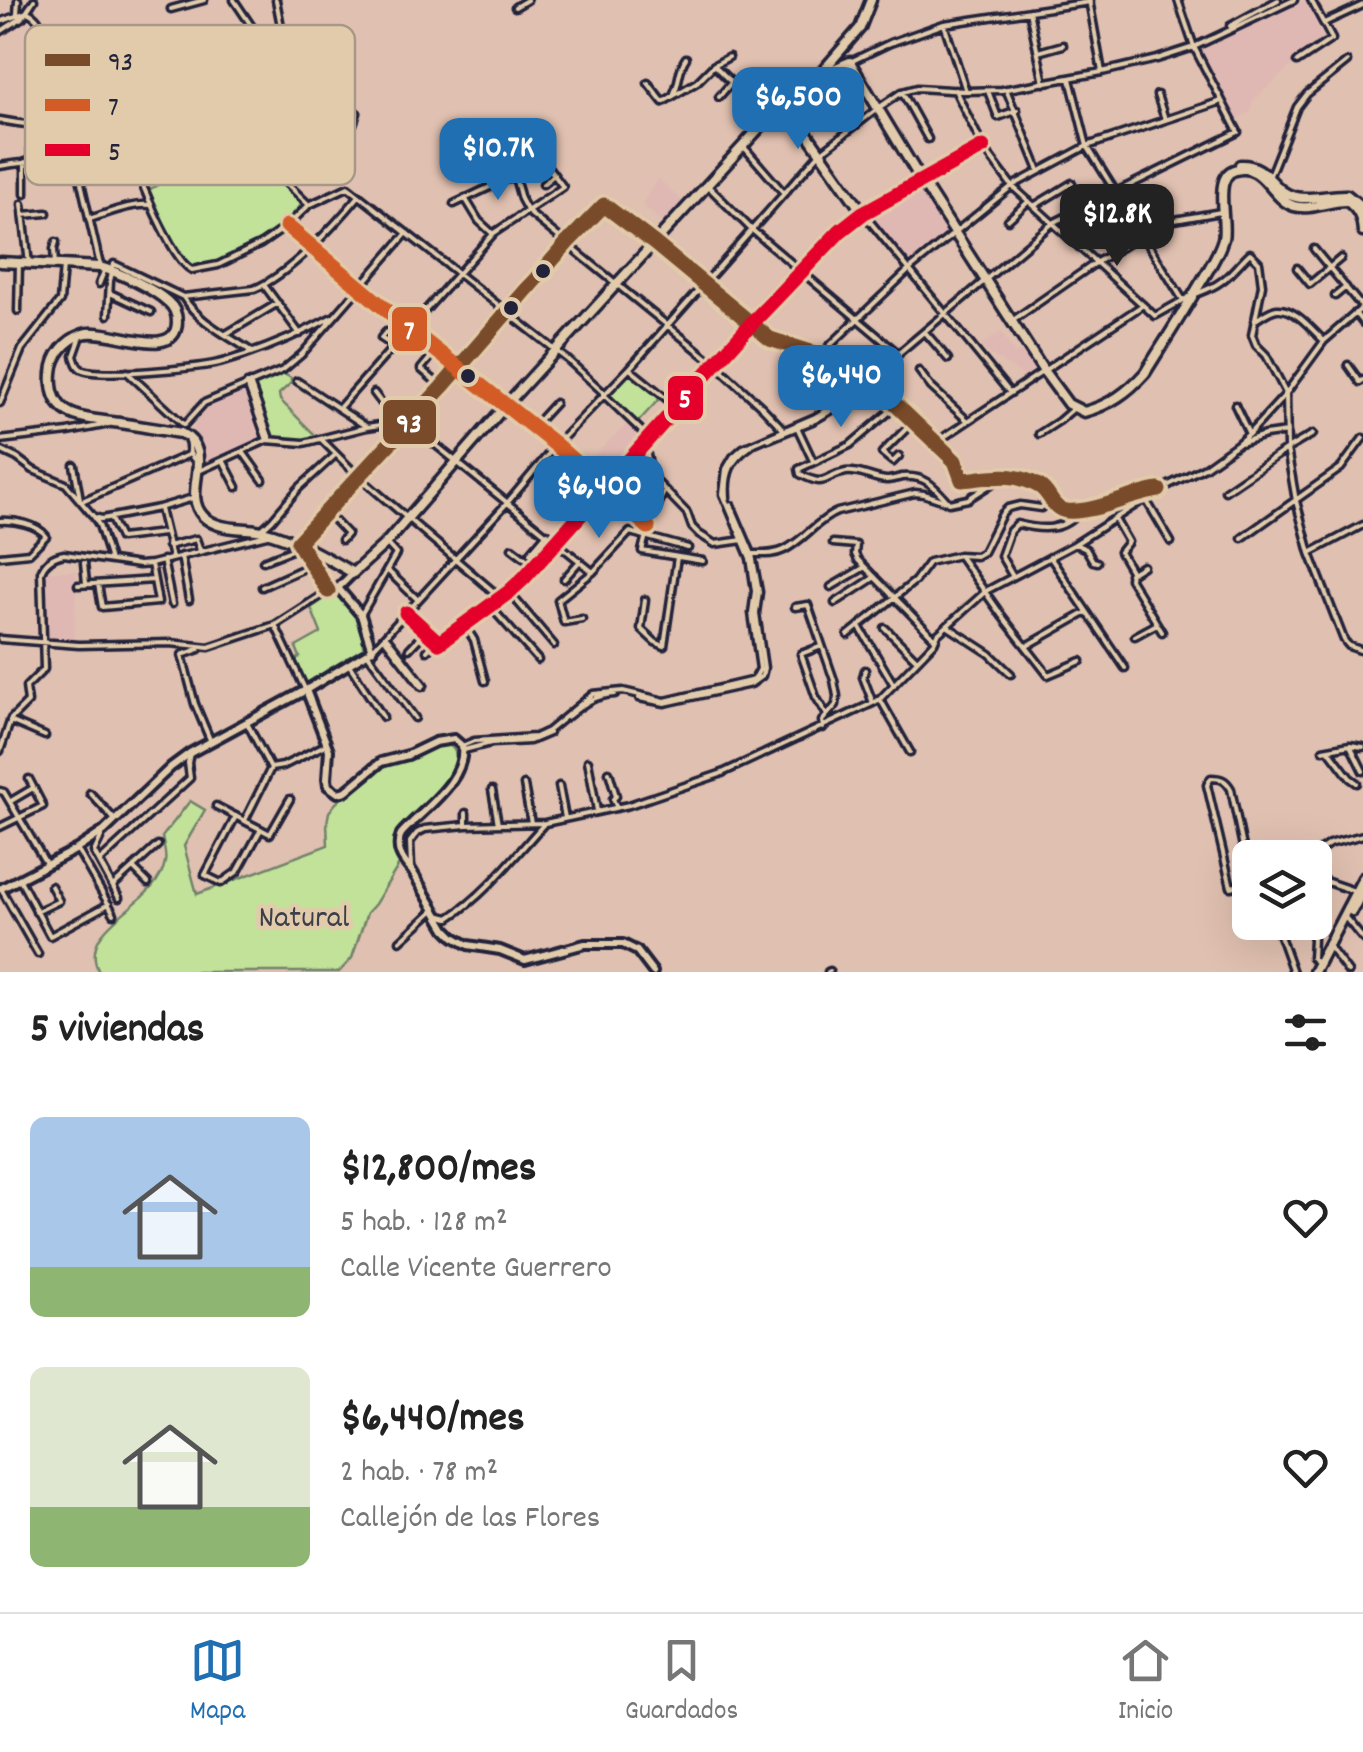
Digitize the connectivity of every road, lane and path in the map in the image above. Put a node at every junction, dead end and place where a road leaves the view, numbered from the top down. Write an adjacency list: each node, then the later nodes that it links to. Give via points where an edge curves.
1 (18, 0): 18 (street)
2 (34, 0): 16 (street)
3 (203, 0): 15 (street)
4 (234, 0): 23 (street)
5 (276, 0): 24 (street)
6 (527, 0): 14 (street)
7 (872, 0): 37 (main road, via 860,28)
8 (1178, 0): 28 (street)
9 (1278, 0): 26 (street)
10 (1294, 0): 26 (street)
11 (1312, 0): 20 (street)
12 (1090, 1): 17 (street); 36 (street)
13 (1363, 5): 20 (street)
14 (515, 7)
15 (170, 9)
16 (27, 12): 18 (street); 22 (street); 25 (street)
17 (1029, 12): 21 (street); 29 (street)
18 (18, 14): 19 (street)
19 (0, 22)
20 (1324, 23): 33 (street, via 1332,39)
21 (944, 24): 32 (street); 44 (street)
22 (41, 25)
23 (251, 25)
24 (281, 25)
25 (0, 32)
26 (1221, 33): 28 (street)
27 (1063, 46): 29 (street)
28 (1194, 47): 36 (street); 51 (street)
29 (1038, 52): 41 (street)
30 (729, 57): 35 (street)
31 (686, 58): 48 (street)
32 (850, 62): 37 (main road); 52 (main road)
33 (1297, 62)
34 (1347, 62): 69 (street, via 1306,94)
35 (714, 65): 40 (street); 48 (street)
36 (1102, 72): 38 (street)
37 (818, 76): 50 (main road)
38 (1070, 78): 41 (street); 59 (street)
39 (648, 83): 48 (street, via 663,102)
40 (731, 83): 49 (street); 50 (street, via 737,88 767,79)
41 (1044, 83): 42 (street)
42 (1007, 89): 45 (street); 53 (street)
43 (955, 90): 44 (street); 46 (street); 60 (street)
44 (966, 91): 45 (street)
45 (988, 91): 53 (street, via 998,116)
46 (902, 92): 52 (street); 57 (street)
47 (1157, 95): 55 (street)
48 (670, 97)
49 (720, 97)
50 (784, 101): 58 (main road); 61 (main road)
51 (1221, 101): 55 (street); 79 (street, via 1238,132)
52 (876, 109): 61 (street); 68 (main road)
53 (1016, 110): 64 (street)
54 (0, 120): 56 (street)
55 (1166, 120): 59 (street)
56 (25, 125)
57 (928, 139)
58 (744, 146): 76 (main road); 78 (street)
59 (1087, 146): 64 (street); 79 (street)
60 (983, 147): 68 (street); 77 (street)
61 (819, 154): 78 (street); 91 (main road)
62 (24, 162): 63 (street); 67 (street)
63 (0, 166)
64 (1040, 169): 77 (street)
65 (538, 171): 66 (street, via 546,164)
66 (554, 175): 71 (street); 88 (street, via 563,186)
67 (25, 178)
68 (921, 180): 91 (main road); 100 (main road)
69 (1268, 181): 82 (main road); 89 (main road, via 1244,169 1231,172 1223,183)
70 (1072, 183): 85 (street)
71 (544, 184)
72 (25, 185): 80 (street)
73 (81, 185): 93 (street)
74 (142, 185): 84 (street)
75 (288, 185): 86 (street)
76 (708, 186): 97 (street); 104 (main road)
77 (1012, 186): 85 (street); 100 (street)
78 (784, 192): 97 (street)
79 (1116, 192): 95 (street); 102 (street)
80 (26, 194)
81 (359, 196): 86 (street, via 348,187); 99 (street); 106 (street)
82 (1285, 197): 87 (main road, via 1305,203 1346,197); 87 (main road, via 1347,195); 98 (main road, via 1296,206 1347,202 1361,215)
83 (22, 204): 92 (street)
84 (148, 204): 93 (street); 96 (street, via 188,269 218,265)
85 (1031, 204): 94 (street); 95 (street)
86 (309, 205): 96 (street)
87 (1363, 210)
88 (528, 212): 101 (street); 101 (street, via 514,174 466,198); 105 (street)
89 (1222, 212): 102 (street, via 1163,222); 129 (main road, via 1223,240)
90 (47, 213): 92 (street)
91 (863, 214): 116 (street); 117 (street)
92 (23, 215): 111 (street)
93 (89, 219): 115 (street)
94 (1008, 220)
95 (1054, 224): 110 (street); 119 (street)
96 (287, 226): 106 (street)
97 (751, 229): 117 (street); 122 (street)
98 (1363, 232)
99 (408, 233): 118 (street); 125 (street)
100 (955, 233): 116 (street); 119 (main road)
101 (494, 234): 118 (street)
102 (1141, 234): 110 (street); 129 (street)
103 (56, 242): 112 (street)
104 (654, 243): 105 (street, via 604,205); 120 (main road); 122 (street)
105 (567, 244): 120 (street); 135 (street)
106 (311, 246): 123 (street); 125 (street)
107 (1314, 249): 113 (street)
108 (1340, 258): 113 (street)
109 (0, 262): 111 (main road)
110 (1096, 262): 131 (street); 141 (street)
111 (24, 264): 112 (main road); 133 (street)
112 (59, 266): 115 (main road); 178 (street, via 60,300 22,349)
113 (1329, 266): 114 (street, via 1310,284); 124 (street)
114 (1298, 268)
115 (106, 269): 121 (street); 126 (street); 128 (street, via 114,264); 148 (main road, via 166,299 175,309 176,328 151,343)
116 (909, 270): 139 (street); 140 (street)
117 (800, 271): 140 (street); 144 (street)
118 (457, 274): 135 (street); 146 (street)
119 (986, 280): 139 (street); 141 (main road)
120 (617, 283): 145 (street); 155 (main road)
121 (99, 284)
122 (702, 284): 144 (street); 145 (street)
123 (263, 285): 128 (street); 130 (street)
124 (1346, 287): 127 (street); 132 (street)
125 (360, 288): 138 (street); 146 (street)
126 (110, 292): 134 (street); 137 (street)
127 (1335, 296)
128 (183, 297): 149 (street)
129 (1188, 297): 131 (street, via 1155,316); 142 (street, via 1216,287 1254,254 1262,286); 180 (main road, via 1145,373 1123,395 1084,412)
130 (278, 305): 149 (street); 150 (street)
131 (1143, 305): 165 (street)
132 (1363, 307): 136 (street)
133 (18, 310)
134 (150, 312)
135 (506, 312): 155 (street); 164 (street)
136 (1355, 313): 143 (street); 152 (street)
137 (108, 314)
138 (338, 314): 150 (street); 172 (street, via 283,370)
139 (945, 316): 147 (street); 176 (street)
140 (856, 319): 157 (street); 158 (street)
141 (1012, 321): 165 (main road)
142 (1254, 321): 152 (street, via 1280,308); 174 (street, via 1256,345)
143 (1363, 323)
144 (751, 324): 158 (street, via 770,339); 162 (street)
145 (666, 326): 162 (street); 166 (street)
146 (408, 328): 153 (street); 164 (street)
147 (925, 332): 157 (street); 161 (street)
148 (82, 334): 156 (main road); 159 (street)
149 (227, 334): 154 (street)
150 (300, 334): 154 (street)
151 (383, 335): 153 (street)
152 (1324, 341): 174 (street)
153 (393, 346): 184 (street)
154 (252, 352): 168 (street, via 194,368)
155 (556, 352): 177 (street); 181 (main road)
156 (58, 353): 159 (street); 187 (main road, via 52,394 63,410)
157 (899, 354): 169 (street)
158 (820, 355): 169 (street)
159 (74, 356): 168 (street, via 84,371)
160 (431, 357): 173 (street, via 421,368)
161 (948, 359)
162 (716, 365): 185 (street); 194 (street)
163 (1348, 365): 170 (street)
164 (457, 368): 173 (street); 181 (street)
165 (1044, 368): 176 (street); 180 (main road)
166 (629, 369): 177 (street); 185 (street)
167 (919, 370): 186 (street)
168 (126, 372): 172 (street, via 184,425 204,403)
169 (869, 379): 183 (street); 191 (street, via 857,393)
170 (1362, 381)
171 (297, 382): 184 (street)
172 (248, 384): 204 (street)
173 (442, 387): 189 (street)
174 (1286, 392): 195 (street); 197 (street)
175 (374, 393): 188 (street)
176 (1010, 393): 186 (street)
177 (604, 394): 202 (street); 206 (street)
178 (0, 403)
179 (555, 403): 193 (street)
180 (1071, 404): 196 (street)
181 (506, 405): 193 (street); 216 (main road)
182 (1235, 405): 197 (street)
183 (895, 406): 190 (street); 217 (street, via 850,444)
184 (339, 408): 192 (street)
185 (678, 408): 202 (street)
186 (968, 421): 205 (street)
187 (114, 422): 199 (main road); 203 (street)
188 (396, 422): 189 (street); 192 (street)
189 (408, 422): 216 (street); 220 (street)
190 (913, 422): 205 (street); 214 (street, via 882,453 893,462)
191 (796, 426): 194 (street); 217 (street)
192 (367, 427): 200 (street)
193 (532, 428): 206 (street)
194 (785, 432): 252 (street, via 743,448 726,470 723,494)
195 (1288, 432): 208 (street); 209 (street)
196 (1039, 434)
197 (1249, 434): 208 (street)
198 (1314, 434): 209 (street)
199 (188, 436): 212 (street); 219 (main road)
200 (320, 438): 204 (street); 213 (street)
201 (1363, 438): 232 (street, via 1341,468)
202 (650, 439): 207 (street)
203 (0, 440)
204 (268, 440): 211 (street)
205 (935, 443): 222 (street, via 954,460 962,480 1005,474)
206 (556, 445): 224 (street); 233 (street)
207 (645, 445): 224 (street); 227 (street, via 650,470)
208 (1236, 445): 225 (street)
209 (1287, 448): 226 (street); 232 (street)
210 (0, 450): 230 (street, via 66,484)
211 (243, 452): 215 (street); 221 (street)
212 (190, 454): 219 (street); 230 (street)
213 (335, 455): 220 (street); 245 (street)
214 (899, 456)
215 (224, 460): 219 (street); 223 (street)
216 (458, 461): 233 (street); 239 (main road)
217 (813, 461): 234 (street, via 799,470 814,482 850,471 885,480 920,478)
218 (74, 465): 230 (street)
219 (199, 468): 228 (main road)
220 (358, 476): 237 (street); 239 (street)
221 (263, 480)
222 (1039, 486): 231 (street); 234 (street, via 996,480 968,500)
223 (236, 487)
224 (604, 487): 244 (street); 253 (street)
225 (1158, 490): 229 (street); 236 (street)
226 (1225, 490)
227 (665, 491): 244 (street); 252 (street, via 692,527 715,544)
228 (194, 498): 235 (street); 245 (main road, via 217,526)
229 (1145, 498): 241 (street); 254 (street)
230 (81, 500): 238 (street)
231 (1051, 500): 236 (street, via 1057,509); 266 (street, via 1041,508 1008,508 983,552)
232 (1296, 501): 250 (street); 263 (street)
233 (508, 502): 247 (street); 273 (street)
234 (949, 503): 265 (street, via 915,494 838,512 786,549)
235 (159, 508): 240 (street); 246 (street)
236 (1079, 511): 289 (street, via 1057,526 1018,524 1010,531 1001,556)
237 (326, 512): 251 (street, via 346,534); 258 (street)
238 (94, 517): 240 (street); 274 (street)
239 (407, 517): 255 (main road); 273 (street)
240 (112, 519): 246 (street, via 120,538)
241 (1115, 520): 257 (street); 288 (street, via 1128,542 1120,552)
242 (0, 521): 267 (street, via 34,526 46,536 29,552)
243 (1363, 524): 263 (street)
244 (648, 527): 249 (street)
245 (260, 531): 248 (main road)
246 (164, 533): 259 (street)
247 (547, 533): 253 (street); 264 (street)
248 (272, 534): 258 (main road); 262 (street)
249 (645, 538): 261 (street); 269 (street, via 642,550); 286 (street, via 630,532)
250 (1242, 538)
251 (342, 540)
252 (744, 540): 265 (street); 363 (street, via 755,591 760,669 754,680 665,700 623,691 593,694 548,732)
253 (558, 541): 276 (street); 282 (street)
254 (1171, 542)
255 (386, 543): 285 (street, via 396,554); 287 (main road)
256 (832, 543): 284 (street, via 856,546)
257 (1075, 544): 270 (street); 279 (street)
258 (300, 545): 275 (street); 281 (street); 287 (main road)
259 (168, 546): 262 (street, via 196,539); 271 (street)
260 (512, 548): 282 (street)
261 (688, 548)
262 (201, 551): 268 (street)
263 (1310, 553): 337 (street, via 1344,640)
264 (530, 554)
265 (752, 554): 363 (street, via 764,668 758,680 665,703 596,696 537,740)
266 (959, 555): 300 (street); 305 (street, via 929,562)
267 (0, 556)
268 (180, 556): 271 (street); 306 (street)
269 (678, 556): 277 (street); 308 (street, via 664,646 641,629)
270 (1050, 556): 289 (street); 313 (street)
271 (172, 558): 272 (street)
272 (163, 560): 280 (street); 310 (street)
273 (455, 560): 304 (street); 307 (street)
274 (110, 561): 280 (street); 331 (street, via 64,554 46,563)
275 (263, 561)
276 (580, 561): 286 (street); 291 (street)
277 (703, 561)
278 (84, 562): 293 (street)
279 (1097, 562)
280 (151, 564): 292 (street)
281 (311, 566): 296 (street); 299 (street)
282 (536, 566): 301 (street)
283 (1143, 566): 288 (street)
284 (865, 567): 290 (street); 298 (street)
285 (387, 571): 307 (street); 315 (street)
286 (593, 572): 316 (street, via 558,600 564,622)
287 (353, 573): 297 (main road)
288 (1130, 574): 302 (street)
289 (1012, 575): 300 (street)
290 (875, 577): 305 (street); 309 (street)
291 (564, 579)
292 (154, 580): 294 (street); 294 (street, via 158,602 102,607)
293 (86, 584): 294 (street); 295 (street)
294 (98, 584)
295 (78, 585)
296 (262, 587)
297 (338, 588): 299 (street); 315 (main road)
298 (832, 588)
299 (328, 591): 319 (street)
300 (986, 591): 321 (street); 334 (street)
301 (509, 592): 304 (street); 332 (street)
302 (1138, 592): 303 (street); 318 (street)
303 (1130, 595)
304 (501, 598): 311 (street)
305 (894, 598): 320 (street); 329 (street)
306 (188, 600)
307 (418, 600): 314 (street)
308 (644, 600)
309 (835, 603)
310 (172, 604)
311 (489, 606): 317 (street); 340 (street)
312 (794, 608): 333 (street, via 808,606)
313 (1087, 612): 334 (street); 344 (street)
314 (406, 613): 323 (street); 327 (street)
315 (362, 617): 339 (main road)
316 (582, 618)
317 (464, 624): 330 (street); 347 (street)
318 (1157, 624): 324 (street); 326 (street)
319 (276, 625): 335 (street); 349 (street)
320 (859, 626): 325 (street); 348 (street)
321 (947, 626): 329 (street); 346 (street)
322 (885, 628): 341 (street)
323 (426, 631): 330 (street); 336 (street)
324 (1162, 632)
325 (848, 635)
326 (1135, 636)
327 (384, 637): 327 (street, via 422,687 424,686); 339 (street)
328 (0, 639): 331 (street)
329 (935, 639): 341 (street)
330 (438, 642): 338 (street)
331 (45, 643): 335 (street); 355 (street, via 44,669 26,687 28,702)
332 (554, 645)
333 (822, 646): 352 (street, via 838,696); 352 (street, via 801,654)
334 (1027, 646): 342 (street, via 1048,674)
335 (204, 647): 359 (street, via 182,655)
336 (410, 649)
337 (1363, 650)
338 (427, 651)
339 (370, 652): 343 (main road); 354 (street)
340 (538, 660)
341 (918, 660): 348 (street)
342 (1081, 662)
343 (349, 664): 349 (main road); 353 (street)
344 (1125, 668)
345 (865, 670): 351 (street)
346 (1011, 674)
347 (485, 681)
348 (894, 685): 350 (street)
349 (306, 690): 356 (main road); 360 (main road)
350 (880, 699): 351 (street); 365 (street)
351 (873, 704): 357 (street)
352 (827, 715): 357 (street)
353 (383, 717)
354 (415, 718)
355 (10, 721): 358 (street); 364 (street)
356 (247, 723): 359 (main road); 368 (street)
357 (822, 728): 382 (street, via 720,774)
358 (45, 736)
359 (211, 742): 366 (main road)
360 (328, 743): 363 (main road, via 327,779 338,792 381,762 435,742 454,739); 368 (street)
361 (1350, 744): 362 (street); 369 (street); 372 (street, via 1326,750)
362 (1363, 746)
363 (463, 748): 404 (main road, via 448,786 401,834 399,854)
364 (0, 751)
365 (910, 752)
366 (190, 753): 388 (main road); 401 (street, via 190,778)
367 (588, 761): 383 (street)
368 (271, 768): 389 (street)
369 (1363, 771)
370 (609, 772): 382 (street)
371 (29, 779): 375 (street)
372 (1357, 783)
373 (524, 784): 390 (street)
374 (559, 786): 387 (street)
375 (32, 788): 380 (street); 386 (street, via 43,806)
376 (492, 790): 392 (street)
377 (2, 791): 380 (street)
378 (90, 793): 388 (street)
379 (290, 799): 395 (street, via 270,834)
380 (10, 802): 386 (street)
381 (216, 806): 385 (street)
382 (616, 808): 383 (street)
383 (598, 812): 387 (street)
384 (466, 813): 393 (street)
385 (236, 816): 389 (street); 395 (street, via 206,875 221,883 238,871)
386 (19, 818): 394 (street); 402 (street)
387 (566, 818): 391 (street)
388 (115, 820): 396 (main road)
389 (245, 820): 395 (street)
390 (530, 823): 391 (street); 392 (street)
391 (545, 823): 417 (street, via 464,909 449,918)
392 (498, 824): 393 (street)
393 (466, 825): 404 (street, via 417,833 410,842)
394 (0, 827)
395 (261, 829)
396 (104, 831): 400 (main road); 401 (street, via 94,852)
397 (1363, 835): 398 (street)
398 (1332, 843)
399 (158, 845): 403 (street)
400 (77, 849): 402 (main road); 415 (street)
401 (100, 861): 410 (street)
402 (46, 865): 406 (main road)
403 (133, 868): 409 (street); 410 (street)
404 (412, 871): 417 (main road)
405 (1363, 878): 413 (main road)
406 (19, 879): 412 (main road); 416 (street)
407 (1250, 882): 407 (street, via 1231,887 1211,778 1228,782)
408 (1332, 882): 413 (street)
409 (148, 884)
410 (114, 885): 414 (street)
411 (51, 886): 416 (street, via 59,901)
412 (0, 889): 425 (street)
413 (1359, 891): 419 (main road)
414 (119, 898)
415 (109, 904): 416 (street, via 50,936); 418 (street)
416 (36, 912)
417 (436, 913): 423 (street); 427 (main road, via 468,945 525,960 585,944 623,944 637,950)
418 (114, 914)
419 (1346, 917): 420 (street); 424 (main road)
420 (1363, 938)
421 (1281, 940): 428 (street)
422 (1313, 940): 426 (street)
423 (400, 941)
424 (1330, 948): 426 (main road); 429 (street)
425 (38, 954)
426 (1317, 969)
427 (653, 972)
428 (1294, 972)
429 (1348, 972)

